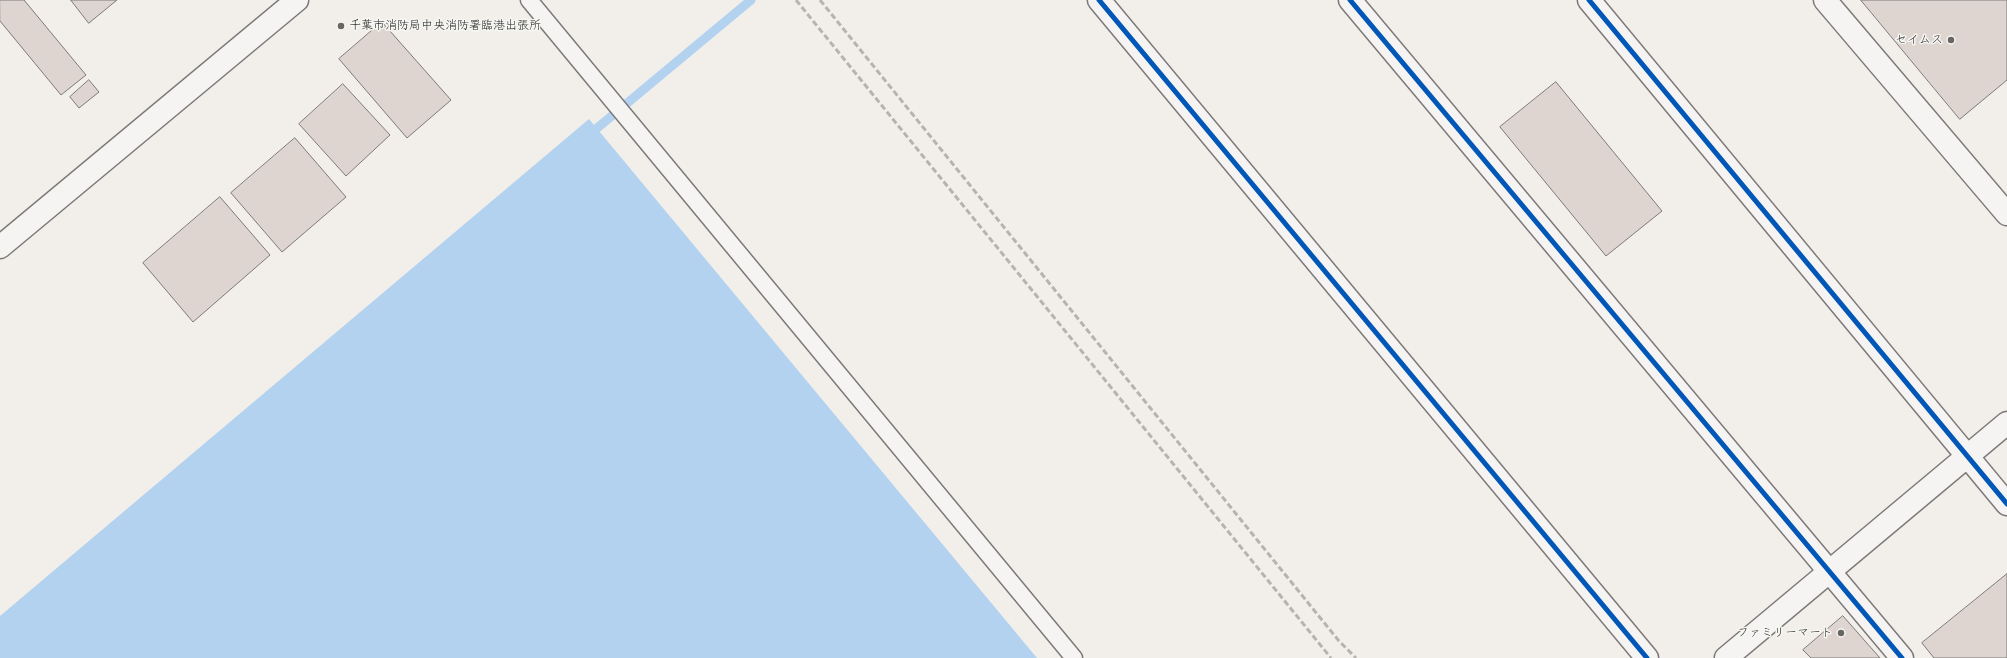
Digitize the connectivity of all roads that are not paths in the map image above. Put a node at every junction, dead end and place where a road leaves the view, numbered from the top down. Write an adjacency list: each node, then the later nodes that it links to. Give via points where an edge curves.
1 (297, 0): 8 (street)
2 (529, 0): 13 (lane)
3 (1099, 0): 14 (street)
4 (1350, 0): 12 (street)
5 (1588, 0): 10 (street)
6 (1825, 0): 7 (street)
7 (2007, 214)
8 (0, 247)
9 (2007, 423): 10 (street)
10 (1968, 456): 11 (street); 12 (street)
11 (2007, 504)
12 (1831, 571): 15 (street); 16 (street)
13 (1074, 658)
14 (1647, 658)
15 (1726, 658)
16 (1902, 658)

